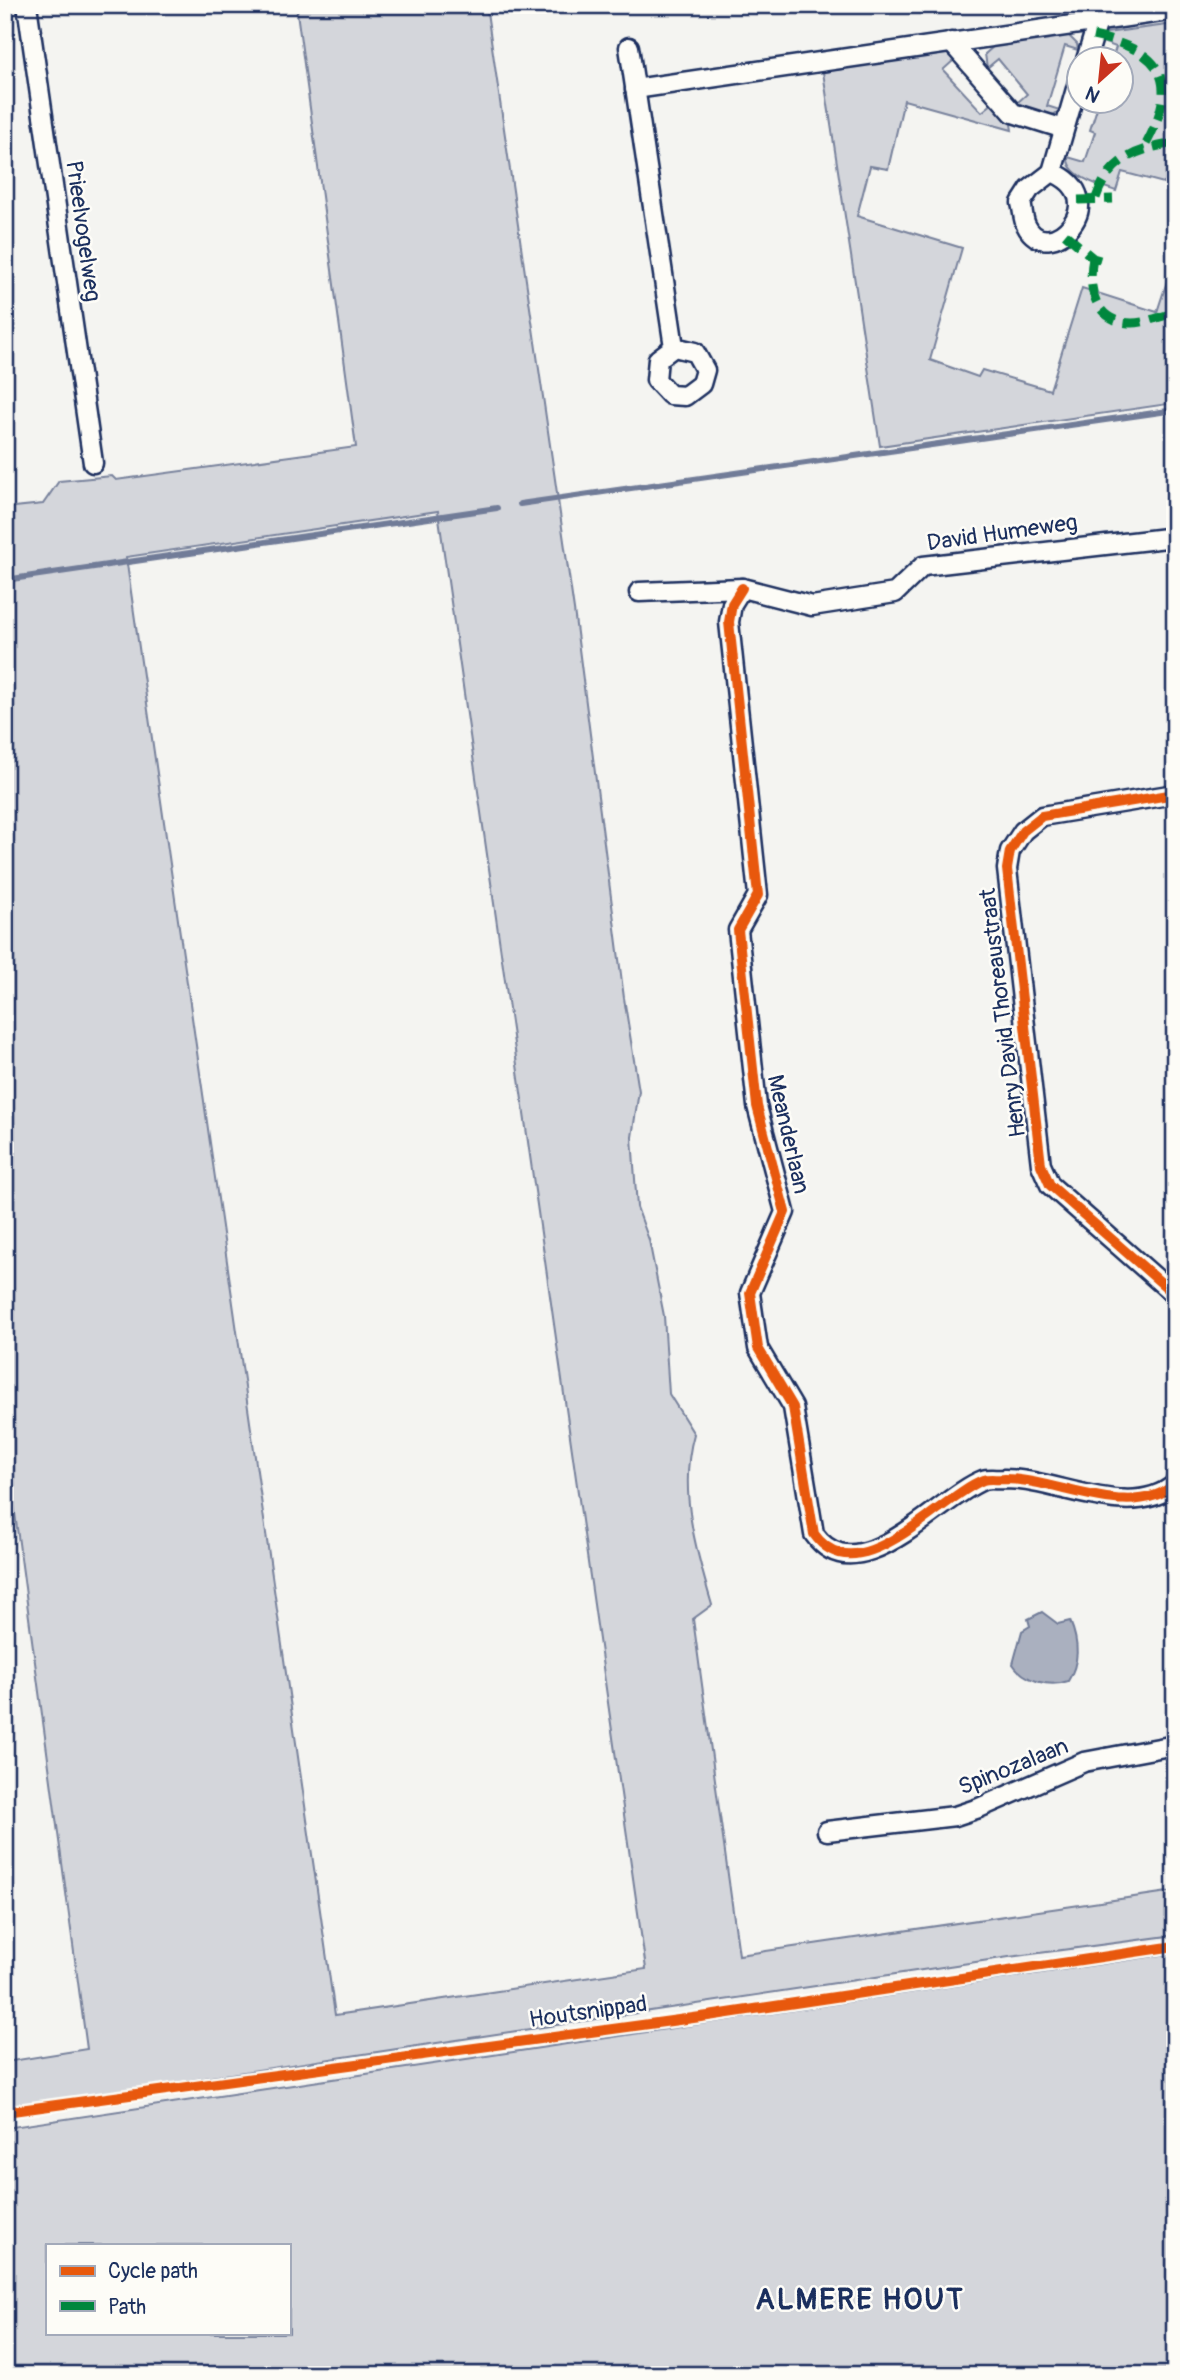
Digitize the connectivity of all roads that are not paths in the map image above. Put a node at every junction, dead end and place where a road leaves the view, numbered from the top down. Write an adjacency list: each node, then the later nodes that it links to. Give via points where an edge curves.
1 (27, 5): 12 (street, Prieelvogelweg)
2 (1175, 10): 3 (street)
3 (1098, 21): 4 (street); 5 (street)
4 (951, 42): 7 (street); 9 (street, via 1013,113)
5 (1090, 46)
6 (629, 47): 7 (street)
7 (635, 89): 11 (street)
8 (1068, 116): 9 (street)
9 (1064, 129): 10 (street)
10 (1052, 172)
11 (674, 347)
12 (93, 463)
13 (1175, 537): 14 (street, David Humeweg, via 923,566 895,593 812,606)
14 (742, 588): 15 (street, David Humeweg); 18 (street, Meanderlaan, via 732,604 729,622 758,895 738,930 757,1105 785,1212 750,1293 758,1348 793,1407 814,1534 825,1549 845,1555 885,1546 984,1480 1024,1479 1131,1502 1162,1496)
15 (639, 592)
16 (1175, 794): 17 (street, Henry David Thoreaustraat, via 1042,816 1023,831 1010,851 1007,869 1041,1166 1050,1185)
17 (1175, 1295)
18 (1175, 1484)
19 (1175, 1745): 20 (street, Spinozalaan, via 1084,1762 955,1815)
20 (827, 1831)

